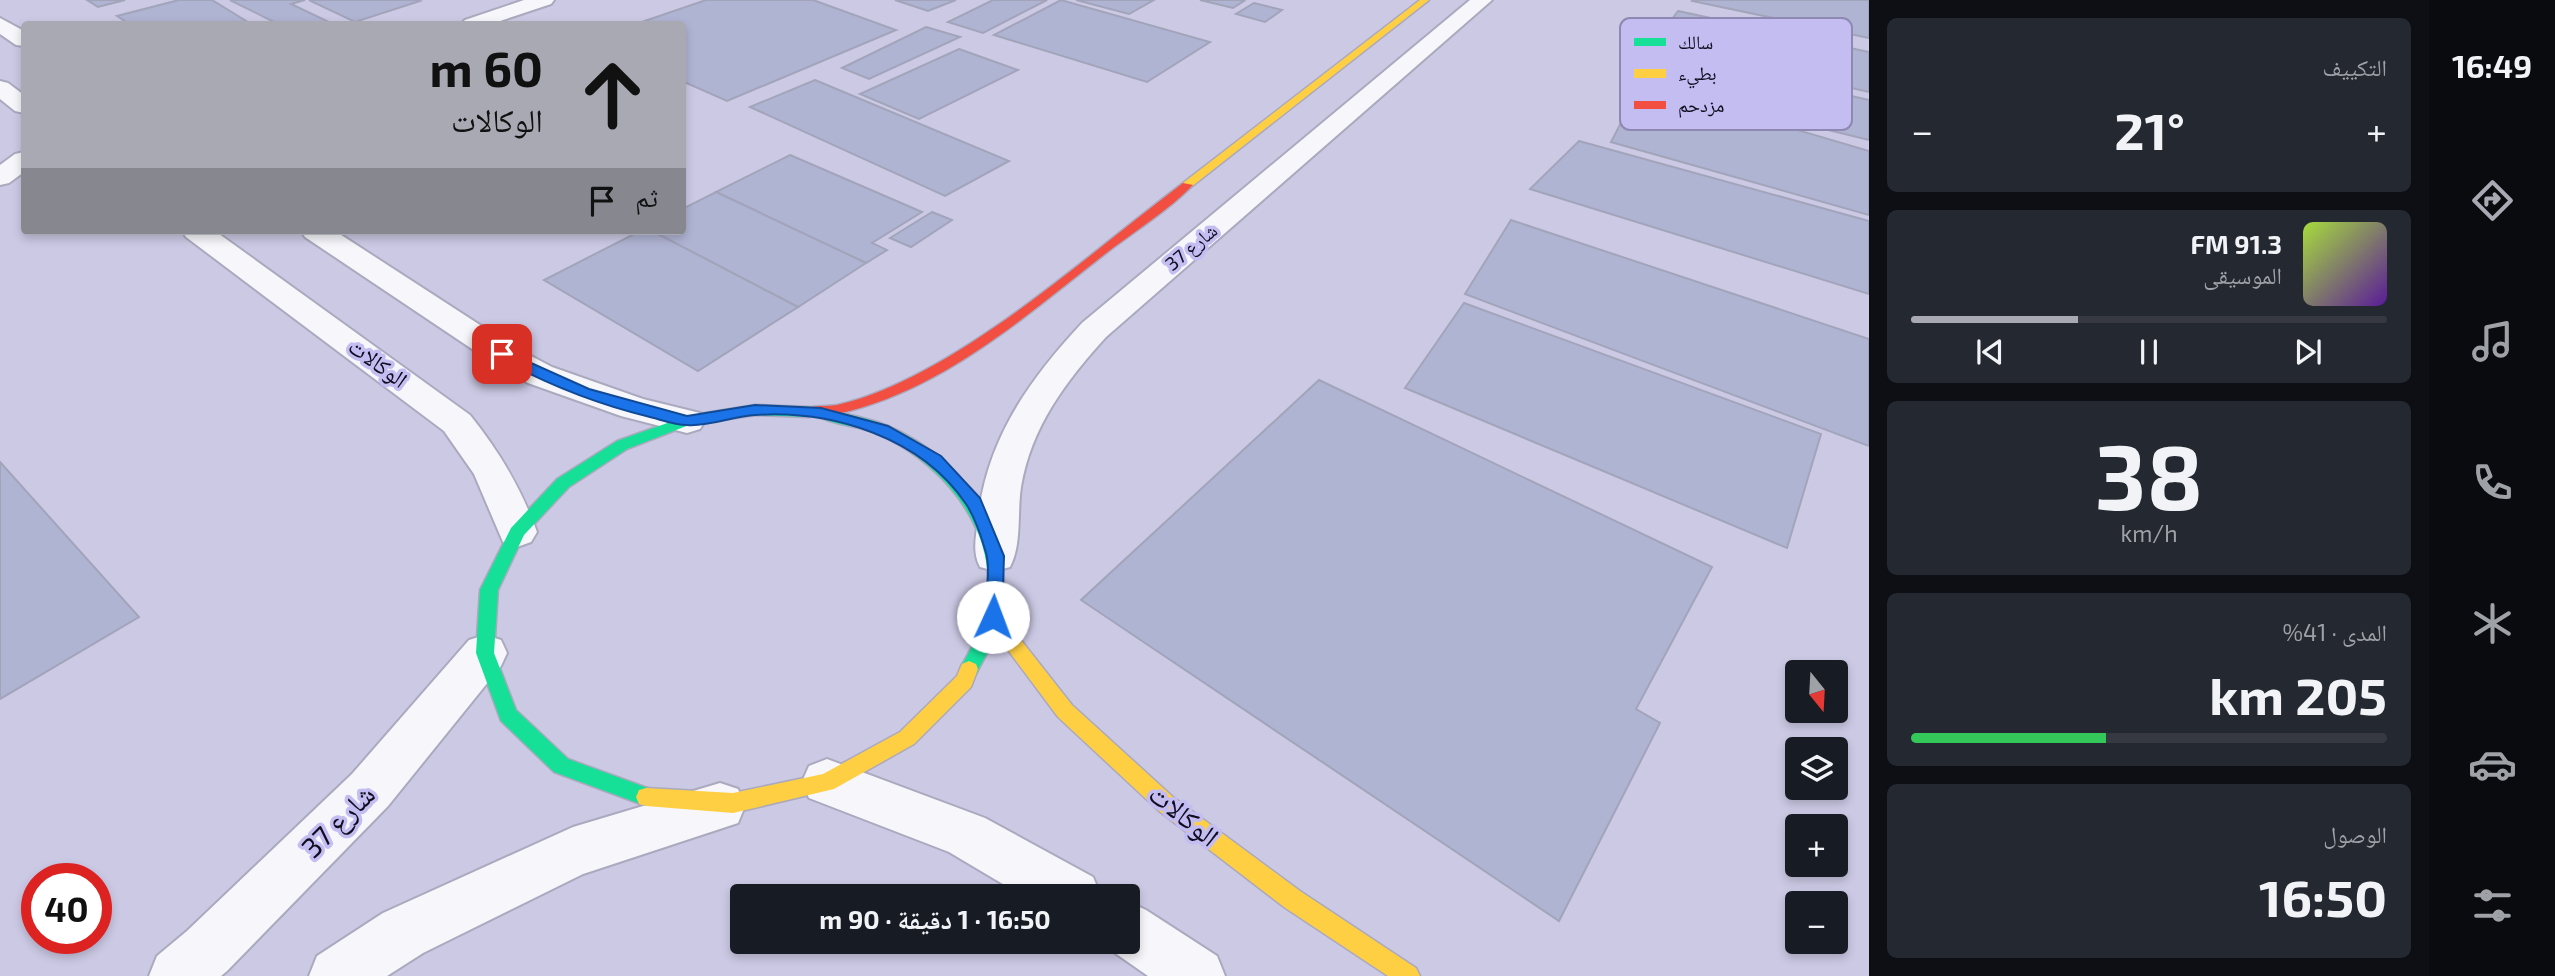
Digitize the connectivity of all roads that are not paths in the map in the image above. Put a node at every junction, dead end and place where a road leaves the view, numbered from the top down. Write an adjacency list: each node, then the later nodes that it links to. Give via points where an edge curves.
1 (544, 0): 4 (street)
2 (1425, 0): 15 (street, via 989,338 916,381)
3 (1482, 0): 18 (street, شارع 37, via 1094,330 1054,372 1022,423 1002,484)
4 (481, 21)
5 (0, 24): 6 (street)
6 (21, 38)
7 (0, 88): 8 (street)
8 (21, 104)
9 (21, 162): 10 (street)
10 (0, 177)
11 (21, 188): 12 (street)
12 (0, 191)
13 (201, 235): 17 (street, الوكالات, via 457,423 483,454 503,490)
14 (321, 235): 16 (street, via 540,374 634,408)
15 (821, 413): 16 (street, via 755,410); 18 (street, via 883,430 936,460 974,502)
16 (687, 421): 17 (street, via 622,445 575,475)
17 (517, 532): 20 (street, via 489,590)
18 (995, 556): 19 (street)
19 (993, 617): 21 (street, via 964,681 926,719 906,738); 28 (street, الوكالات, via 1065,711 1166,803 1292,899)
20 (485, 653): 22 (street, via 508,715 561,766 640,797); 25 (street, شارع 37, via 370,790)
21 (827, 782): 22 (street); 23 (street, via 967,835)
22 (733, 803): 26 (street, via 573,852 403,933)
23 (1053, 884)
24 (1140, 938): 27 (street)
25 (177, 976)
26 (337, 976)
27 (1197, 976)
28 (1408, 976)

